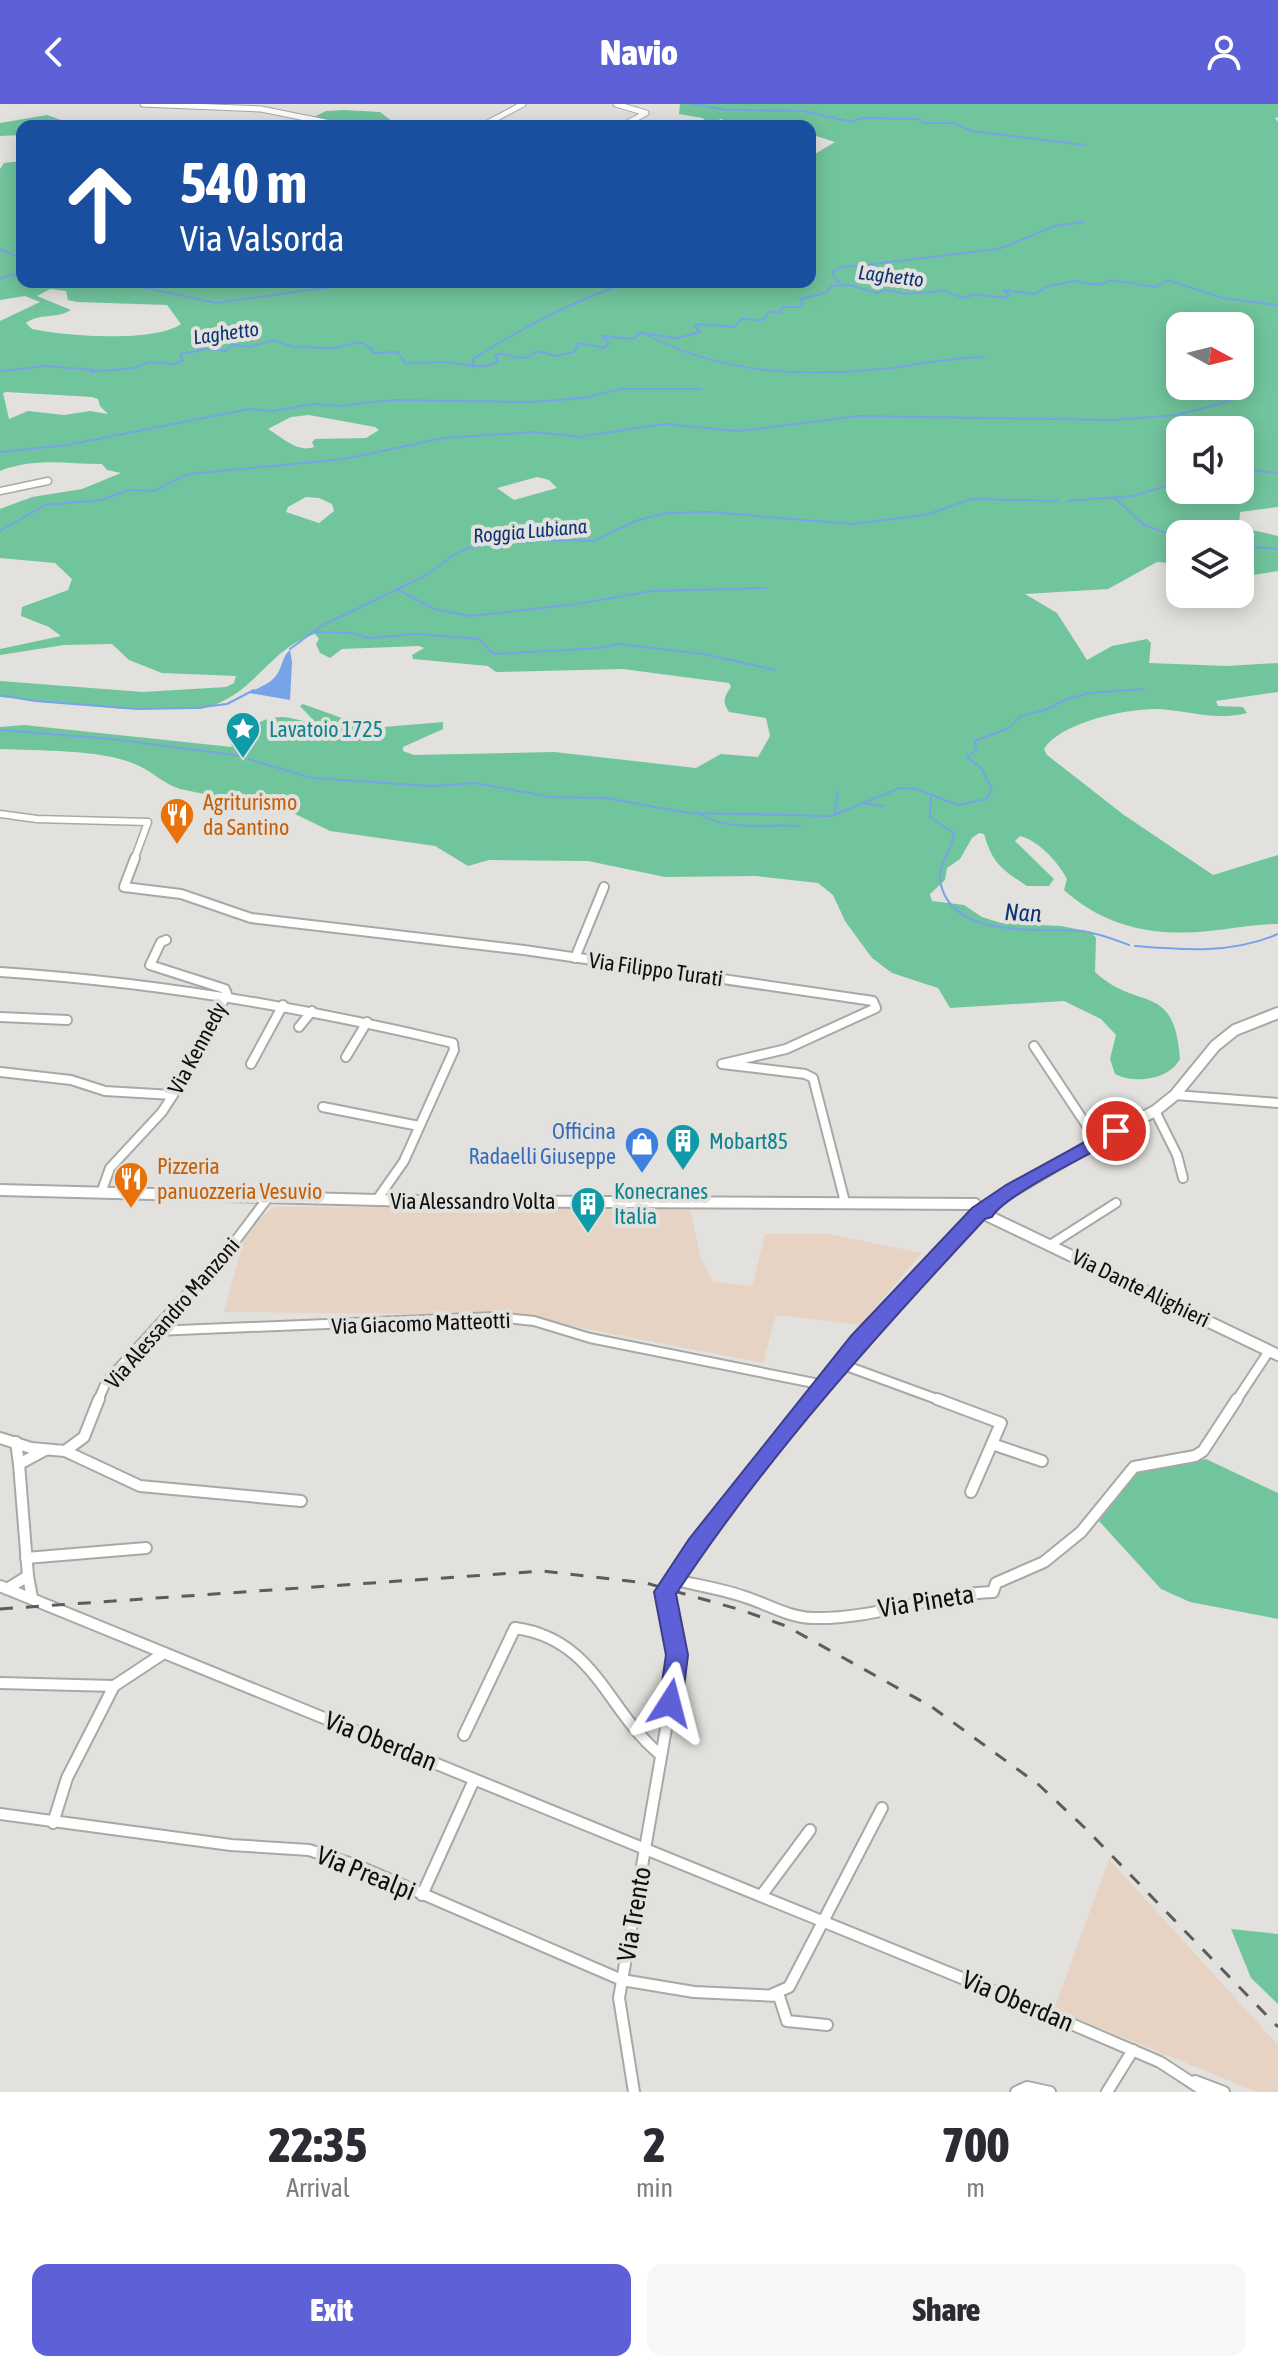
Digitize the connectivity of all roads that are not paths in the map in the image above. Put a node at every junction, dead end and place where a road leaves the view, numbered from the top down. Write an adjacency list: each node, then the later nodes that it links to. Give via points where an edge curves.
1 (143, 104): 4 (street, via 249,108)
2 (523, 104): 5 (street)
3 (616, 104): 6 (street, via 646,113)
4 (304, 120)
5 (493, 120)
6 (633, 120)
7 (48, 481): 8 (street)
8 (0, 491)
9 (0, 814): 12 (street, Via Filippo Turati, via 145,821 148,825 125,888 181,894 251,918)
10 (604, 887): 12 (street)
11 (166, 940): 14 (street, Via Kennedy, via 150,965)
12 (575, 958): 38 (street, Via Filippo Turati, via 875,1002 873,1009 786,1049 722,1064 813,1078)
13 (0, 972): 14 (street, via 116,979)
14 (227, 994): 15 (street); 26 (street, Via Kennedy)
15 (283, 1005): 16 (street); 24 (street)
16 (312, 1011): 20 (street); 21 (street)
17 (1278, 1013): 27 (street, via 1235,1030)
18 (0, 1017): 19 (street)
19 (67, 1020)
20 (367, 1022): 23 (street); 31 (street, via 453,1043)
21 (299, 1027)
22 (1034, 1046): 32 (street)
23 (346, 1057)
24 (251, 1064)
25 (0, 1072): 26 (street, via 71,1080 105,1091)
26 (173, 1095): 35 (street, Via Kennedy, via 110,1168)
27 (1175, 1095): 28 (street); 30 (street)
28 (1278, 1103)
29 (323, 1107): 31 (street)
30 (1155, 1111): 32 (street); 33 (street)
31 (419, 1126): 37 (street, via 404,1161)
32 (1097, 1141): 40 (street)
33 (1183, 1178)
34 (0, 1190): 35 (street, Via Alessandro Volta)
35 (101, 1193): 36 (street, Via Alessandro Volta)
36 (267, 1199): 37 (street, Via Alessandro Volta); 42 (street, Via Alessandro Manzoni)
37 (376, 1201): 38 (street, Via Alessandro Volta)
38 (845, 1202): 40 (street, Via Alessandro Volta)
39 (1116, 1203): 41 (street)
40 (979, 1210): 41 (street, Via Dante Alighieri); 44 (street)
41 (1050, 1245): 43 (street, Via Dante Alighieri)
42 (155, 1331): 45 (street, Via Giacomo Matteotti, via 496,1317); 50 (street, Via Alessandro Manzoni, via 106,1382 84,1437)
43 (1274, 1353): 58 (street, Via Pineta, via 1203,1451 1134,1467 1081,1532 1044,1562 996,1583 993,1592 954,1592 815,1618)
44 (841, 1364): 45 (street); 48 (street, via 1001,1423)
45 (824, 1385): 58 (street)
46 (0, 1438): 47 (street)
47 (16, 1442): 49 (street); 52 (street)
48 (992, 1444): 51 (street); 53 (street)
49 (46, 1449): 50 (street); 52 (street)
50 (65, 1451): 54 (street, via 140,1486)
51 (1042, 1461)
52 (19, 1464): 56 (street)
53 (971, 1492)
54 (301, 1501)
55 (146, 1548): 56 (street)
56 (26, 1558): 57 (street)
57 (28, 1576): 59 (street); 60 (street)
58 (671, 1579): 65 (street, Via Trento, via 665,1592 677,1655)
59 (4, 1587): 60 (street, Via Oberdan)
60 (32, 1598): 61 (street, Via Oberdan)
61 (164, 1653): 63 (street); 66 (street, Via Oberdan)
62 (0, 1683): 63 (street)
63 (114, 1686): 69 (street, via 67,1778)
64 (464, 1735): 65 (street, via 510,1633 524,1628 570,1648 599,1674 647,1745)
65 (661, 1755): 71 (street, Via Trento)
66 (474, 1780): 71 (street, Via Oberdan); 72 (street)
67 (882, 1808): 74 (street)
68 (0, 1814): 69 (street, Via Prealpi)
69 (53, 1823): 72 (street, Via Prealpi, via 309,1850)
70 (810, 1830): 73 (street)
71 (645, 1848): 73 (street, Via Oberdan); 75 (street, Via Trento)
72 (422, 1895): 75 (street, Via Prealpi)
73 (761, 1896): 74 (street, Via Oberdan)
74 (825, 1922): 76 (street, via 789,1987); 78 (street, Via Oberdan)
75 (622, 1980): 76 (street, Via Prealpi, via 694,1992); 80 (street, Via Trento, via 619,1998)
76 (772, 1995): 77 (street, via 779,1996 787,2021)
77 (827, 2025)
78 (1133, 2050): 79 (street, Via Oberdan); 83 (street)
79 (1179, 2074): 84 (street, Via Oberdan); 85 (street)
80 (634, 2092)
81 (1016, 2092): 82 (street, via 1027,2087)
82 (1050, 2092)
83 (1107, 2092)
84 (1206, 2092)
85 (1224, 2092)

